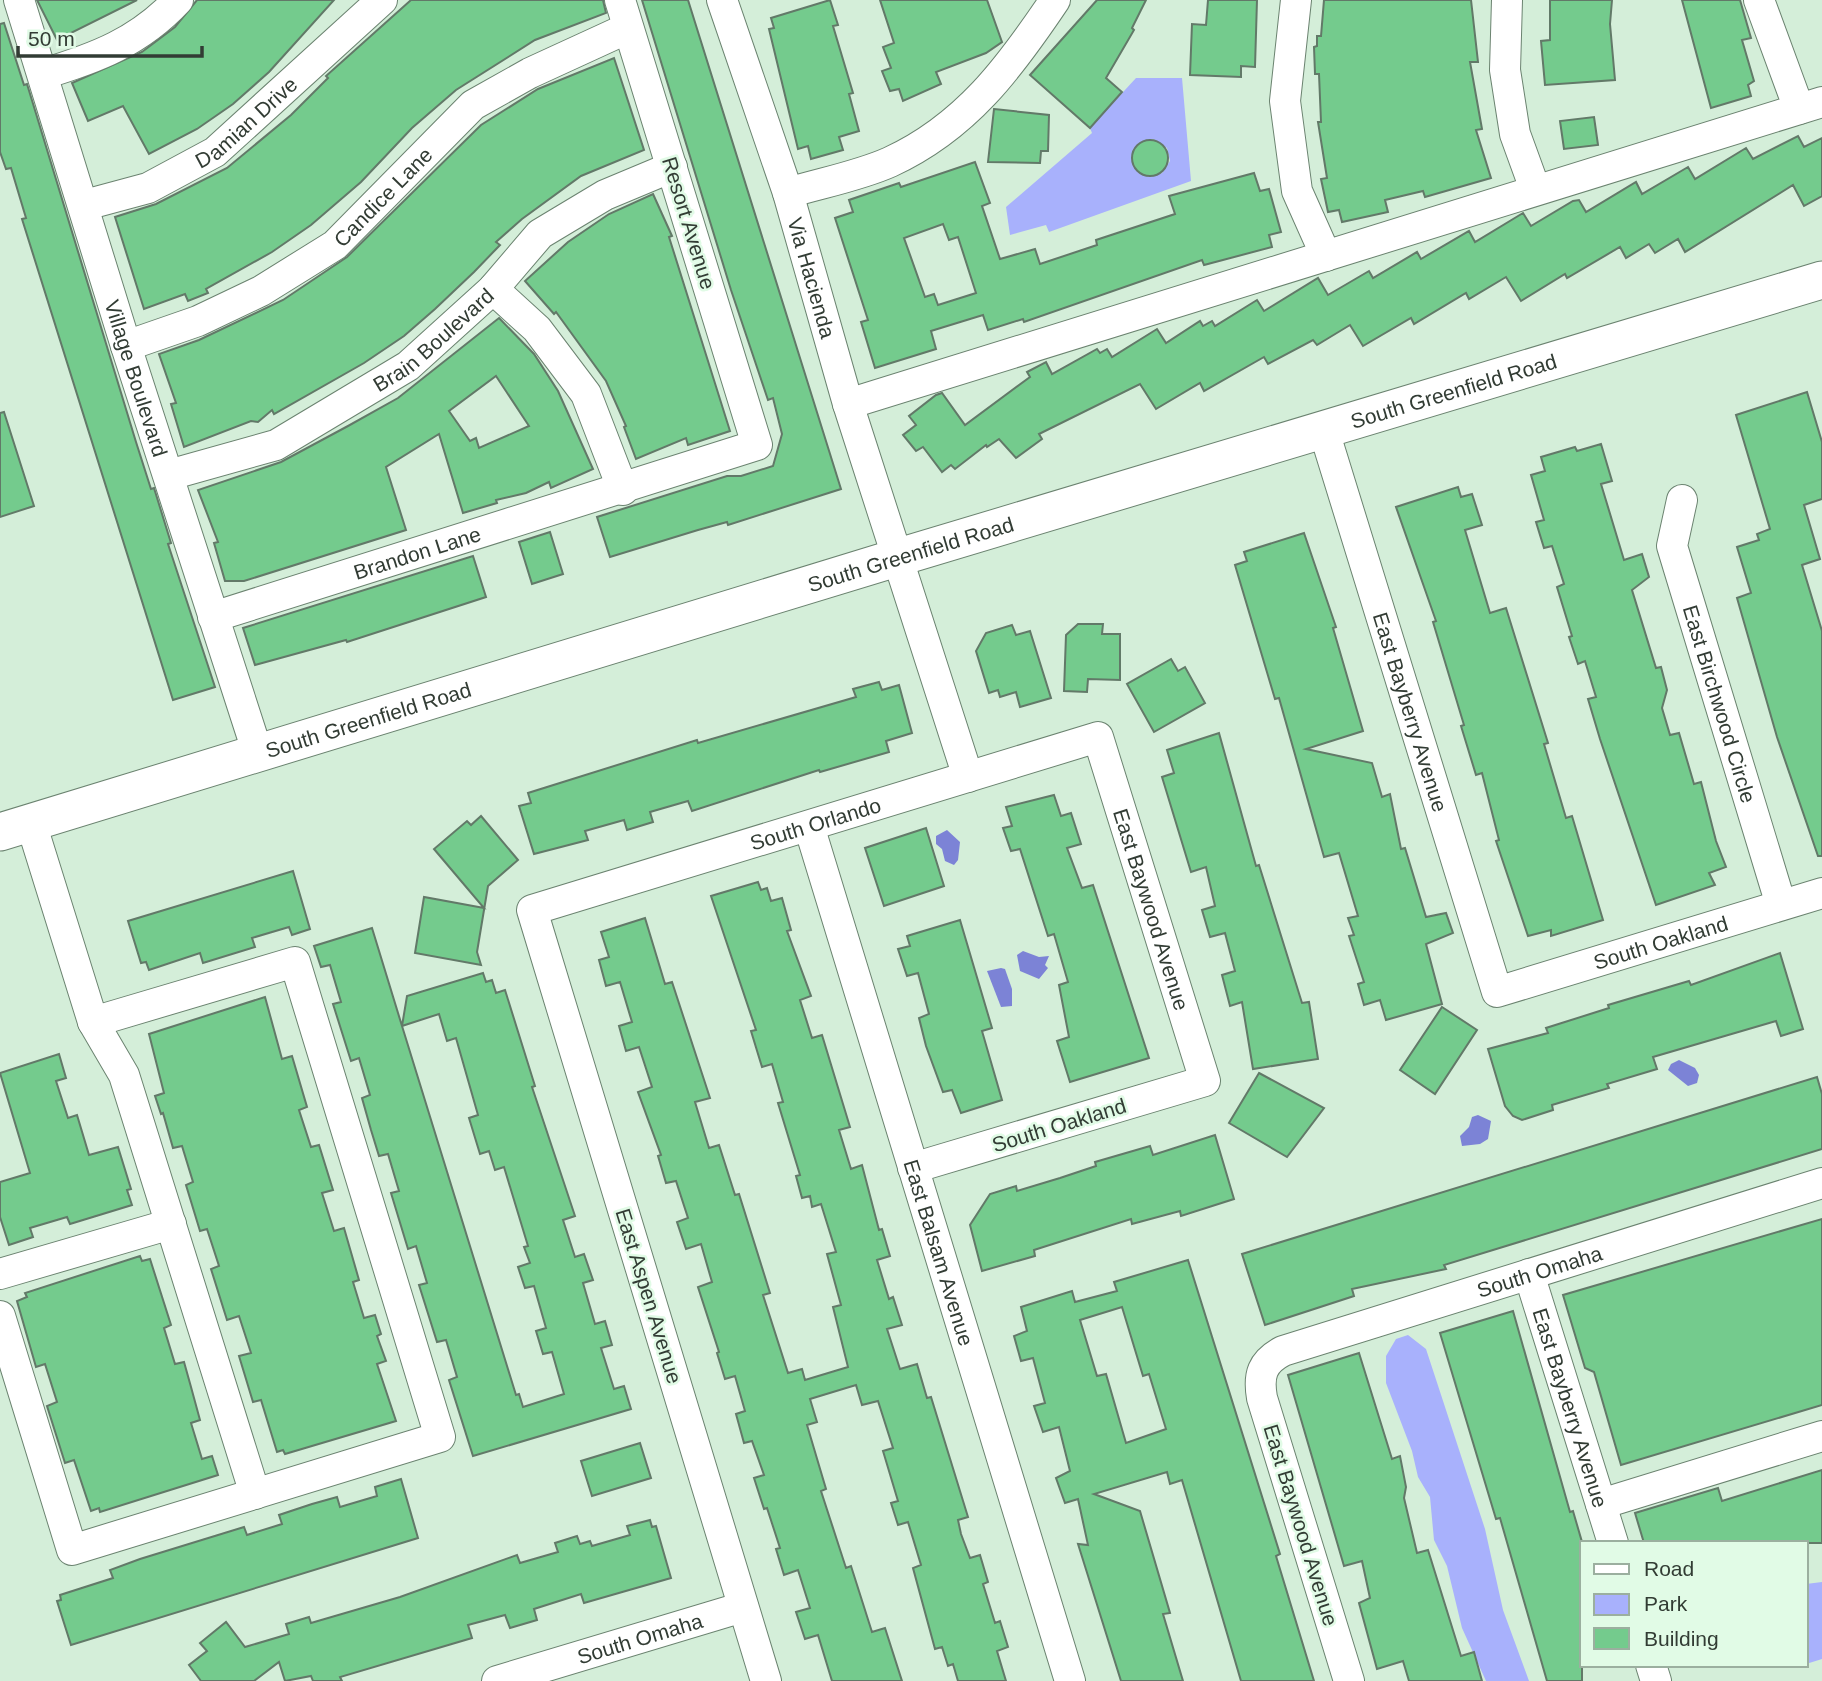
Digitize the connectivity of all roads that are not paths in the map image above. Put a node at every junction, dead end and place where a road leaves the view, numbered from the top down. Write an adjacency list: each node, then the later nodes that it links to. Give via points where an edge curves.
1 (19, 0): 10 (street, Village Boulevard)
2 (178, 0): 10 (street, via 158,22 102,56)
3 (382, 0): 15 (street, Damian Drive, via 215,152 148,188)
4 (722, 0): 14 (street, Via Hacienda)
5 (1055, 0): 14 (street, via 1011,66 962,117 890,162)
6 (1296, 0): 16 (street, via 1285,101 1297,191)
7 (1507, 0): 13 (street, via 1504,70 1515,134)
8 (1759, 0): 11 (street)
9 (624, 14): 12 (street, Resort Avenue); 19 (street, Candice Lane, via 473,105 335,245 198,321)
10 (43, 74): 15 (street, Village Boulevard)
11 (1811, 106): 13 (street)
12 (672, 167): 18 (street, Brain Boulevard, via 605,195 540,234); 22 (street, Resort Avenue)
13 (1535, 189): 16 (street)
14 (788, 193): 20 (street, Via Hacienda)
15 (85, 205): 19 (street, Village Boulevard)
16 (1326, 256): 20 (street)
17 (1822, 280): 21 (main road, South Greenfield Road)
18 (493, 289): 23 (street, Brain Boulevard, via 408,366 276,444); 24 (street, via 537,329 586,394)
19 (125, 346): 23 (street, Village Boulevard)
20 (848, 404): 26 (street, Via Hacienda)
21 (1324, 431): 26 (main road, South Greenfield Road); 36 (street, East Bayberry Avenue)
22 (757, 446): 24 (street, Brandon Lane)
23 (169, 475): 27 (street, Village Boulevard)
24 (623, 490): 27 (street, Brandon Lane)
25 (1682, 500): 34 (street, East Birchwood Circle, via 1672,546)
26 (896, 558): 29 (main road, South Greenfield Road); 30 (street)
27 (213, 617): 29 (street, Village Boulevard)
28 (1098, 737): 30 (street, South Orlando); 38 (street, East Baywood Avenue)
29 (258, 754): 32 (main road, South Greenfield Road)
30 (968, 778): 31 (street, South Orlando)
31 (809, 826): 35 (street, South Orlando); 39 (street, East Balsam Avenue)
32 (15, 827): 37 (street)
33 (1822, 893): 34 (street, South Oakland)
34 (1782, 905): 36 (street, South Oakland)
35 (532, 910): 50 (street, East Aspen Avenue)
36 (1497, 992)
37 (93, 1022): 41 (street, via 124,1075); 47 (street, via 295,962 440,1437)
38 (1205, 1082): 39 (street, South Oakland)
39 (913, 1168): 53 (street, East Balsam Avenue)
40 (1822, 1183): 43 (street, South Omaha)
41 (171, 1224): 42 (street); 47 (street)
42 (0, 1274)
43 (1530, 1274): 45 (street, South Omaha, via 1283,1350); 48 (street, East Bayberry Avenue)
44 (0, 1316): 47 (street, via 72,1550)
45 (1262, 1368): 54 (street, East Baywood Avenue, via 1262,1398)
46 (1822, 1436): 48 (street)
47 (255, 1494)
48 (1601, 1504): 49 (street, East Bayberry Avenue)
49 (1612, 1541)
50 (743, 1606): 51 (street, South Omaha); 52 (street, East Aspen Avenue)
51 (497, 1681)
52 (766, 1681)
53 (1070, 1681)
54 (1349, 1681)

